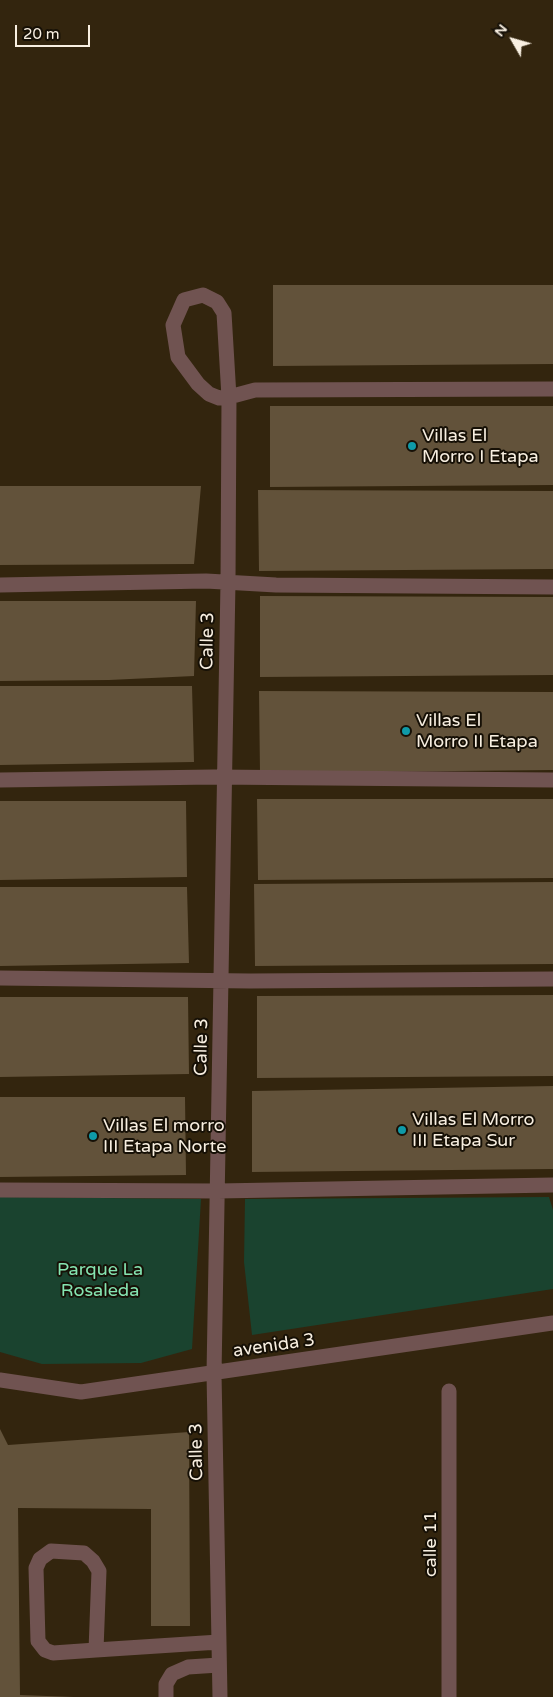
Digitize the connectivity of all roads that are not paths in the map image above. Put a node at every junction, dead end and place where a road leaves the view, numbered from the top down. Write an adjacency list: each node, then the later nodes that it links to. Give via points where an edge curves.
1 (553, 389): 2 (street, via 255,390)
2 (229, 397): 2 (street, Calle 3, via 224,313 217,302 203,295 184,300 173,325 178,357 209,394); 3 (street, Calle 3)
3 (228, 582): 4 (street); 5 (street); 6 (street, Calle 3)
4 (0, 585)
5 (553, 587)
6 (223, 777): 7 (street); 8 (street); 11 (street, Calle 3)
7 (0, 780)
8 (553, 780)
9 (0, 978): 11 (street)
10 (553, 980): 11 (street)
11 (221, 981): 14 (street, Calle 3)
12 (553, 1185): 14 (street)
13 (0, 1190): 14 (street)
14 (218, 1191): 16 (street, Calle 3)
15 (553, 1323): 16 (street, avenida 3)
16 (214, 1374): 17 (street, avenida 3, via 81,1392); 19 (street, Calle 3)
17 (0, 1380)
18 (449, 1391): 24 (street, calle 11)
19 (220, 1642): 20 (street); 21 (street, Calle 3)
20 (96, 1650): 20 (street, via 53,1653 45,1650 38,1641 36,1568 40,1559 51,1551 84,1553 94,1561 99,1571)
21 (219, 1665): 22 (street, via 188,1667 172,1674 166,1684); 23 (street, Calle 3)
22 (166, 1697)
23 (220, 1697)
24 (449, 1697)

